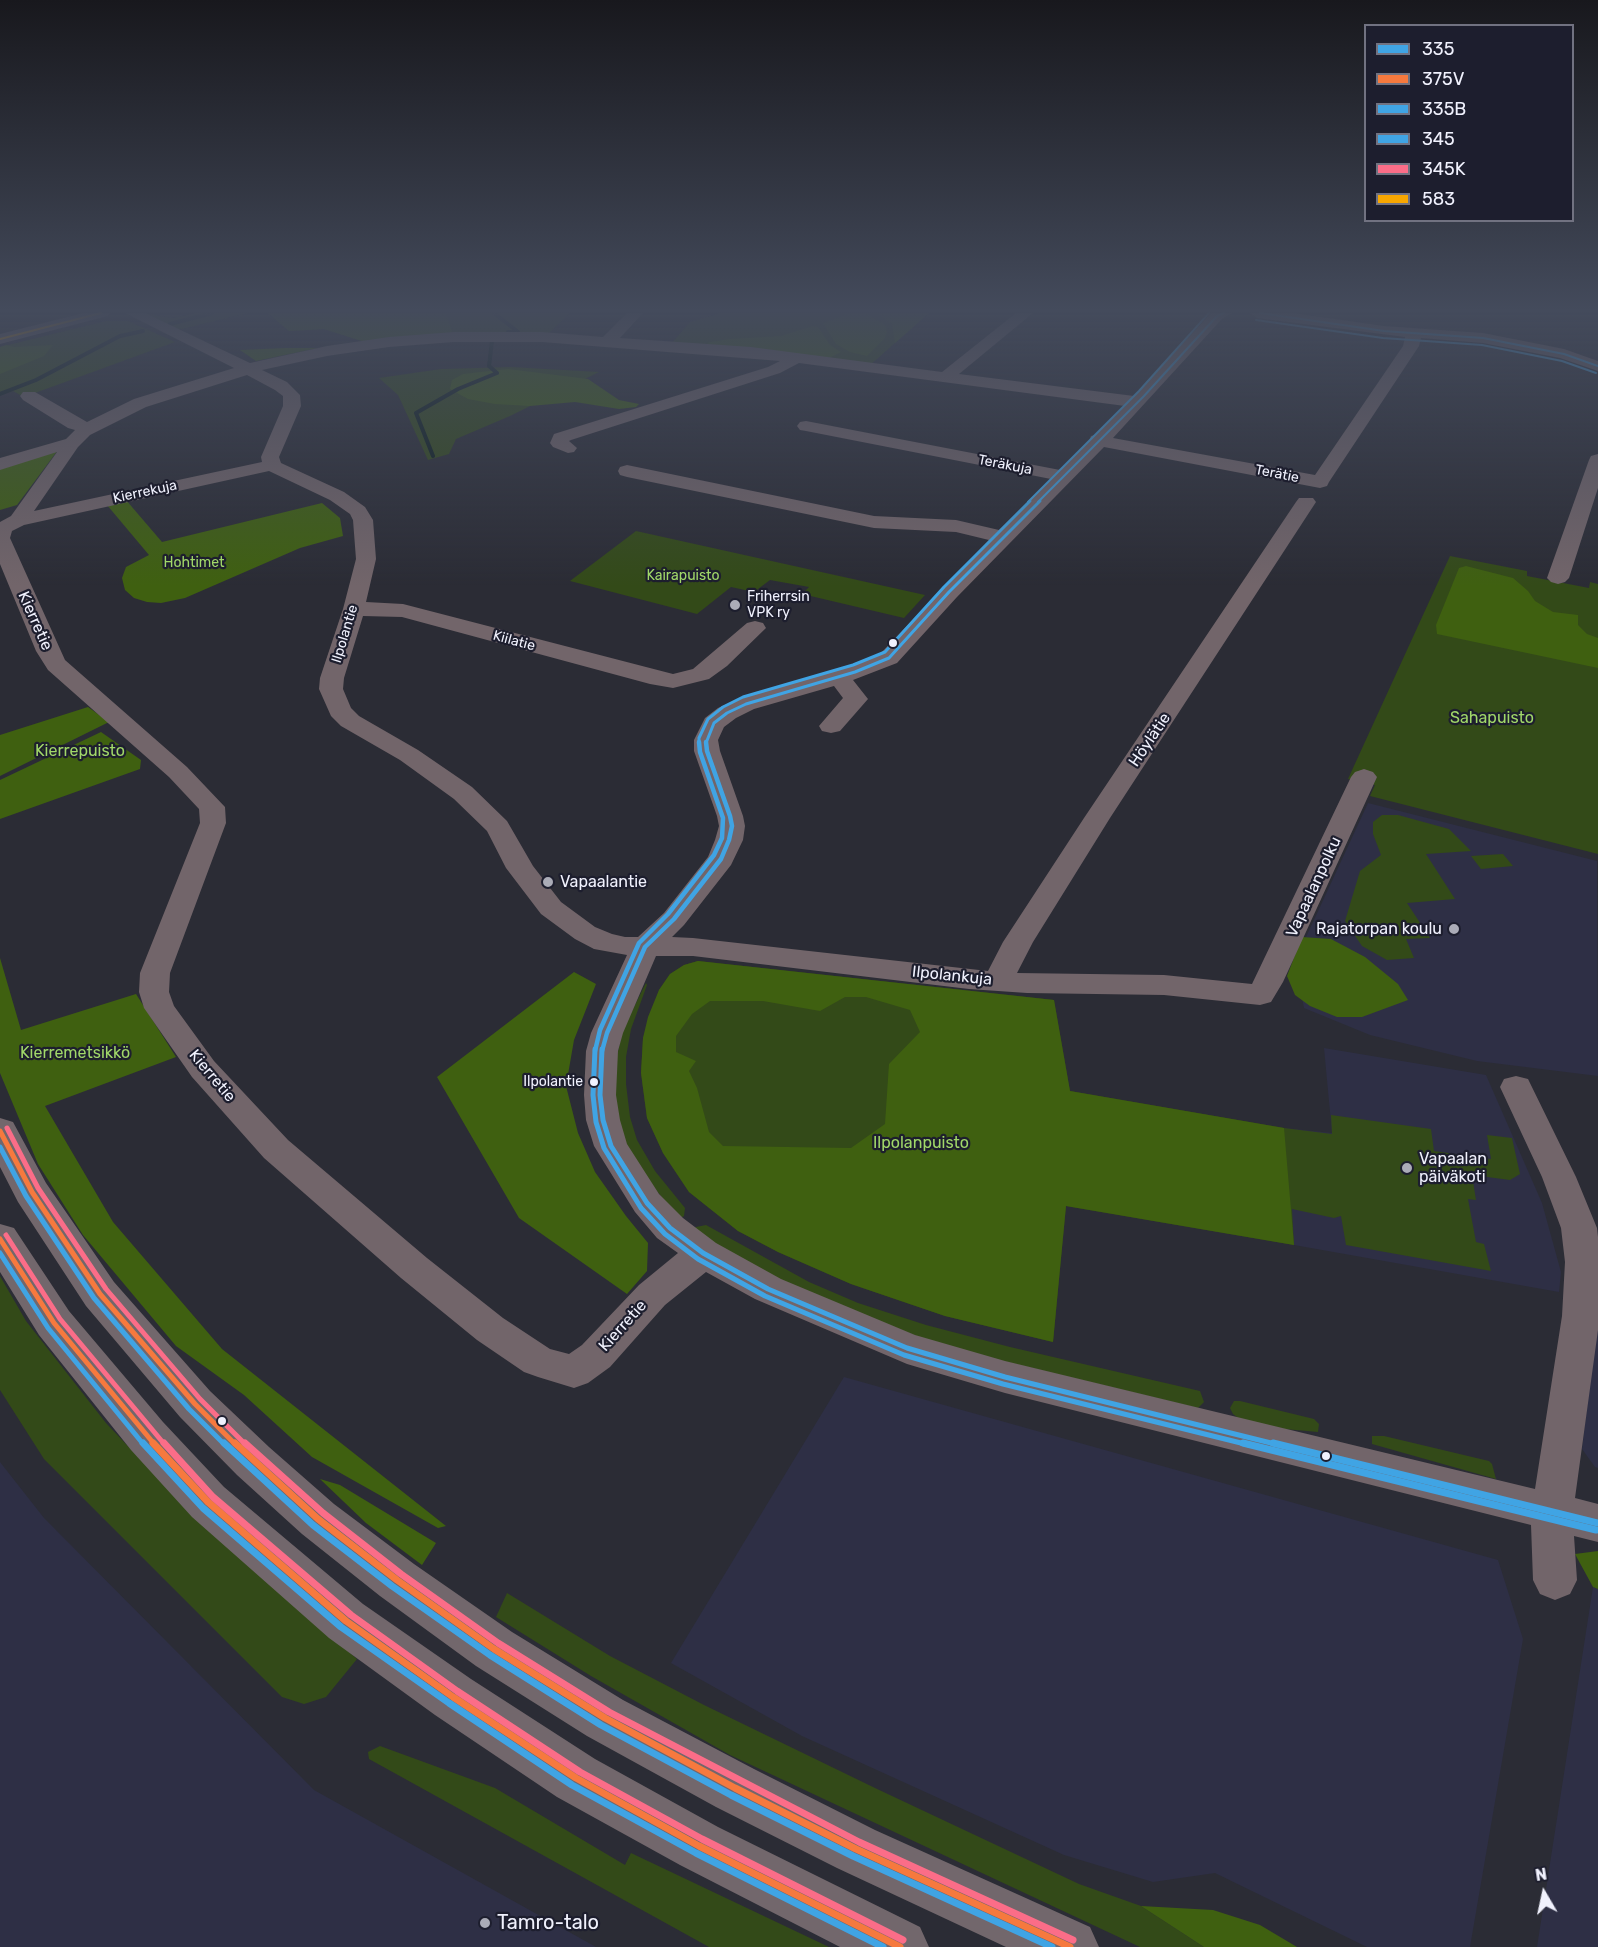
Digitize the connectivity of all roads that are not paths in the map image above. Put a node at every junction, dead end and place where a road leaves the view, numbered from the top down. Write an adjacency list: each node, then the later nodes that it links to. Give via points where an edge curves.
1 (42, 404): 8 (street, via 74,424)
2 (138, 404): 8 (street)
3 (291, 404): 14 (street, via 270,457)
4 (677, 404): 11 (street)
5 (1135, 404): 9 (street)
6 (1372, 404): 9 (street, Terätie, via 1320,482)
7 (806, 426): 16 (street, Teräkuja)
8 (89, 428): 10 (street)
9 (1097, 440): 16 (street)
10 (72, 443): 13 (street); 18 (street)
11 (564, 443)
12 (1598, 460): 20 (street)
13 (0, 464)
14 (272, 465): 18 (street, Kierrekuja); 21 (street, Ilpolantie, via 337,496 358,511 363,520 366,559)
15 (627, 471): 19 (street, via 874,522 956,526)
16 (1063, 476): 19 (street)
17 (1306, 502): 27 (street, Höylätie, via 1097,818 1018,942)
18 (4, 530): 32 (street, Kierretie, via 47,651 56,665 212,807 213,823 155,973 154,992 159,1008 203,1069 276,1149 490,1329 538,1361 574,1372 596,1356 652,1295)
19 (1003, 537): 23 (street, via 889,658)
20 (1558, 578)
21 (354, 609): 22 (street, Kiilatie, via 403,611 673,681 701,674); 26 (street, Ilpolantie, via 332,678 331,689 340,711 350,721 437,773 478,807 498,827 531,884 567,922 613,945)
22 (754, 628)
23 (839, 677): 24 (street, via 856,699); 26 (street, via 747,704 714,723 706,740 707,752 730,816 729,840 721,859 674,919)
24 (831, 726)
25 (1364, 777): 28 (street, Vapaalanpolku)
26 (645, 947): 27 (street, Ilpolankuja, via 693,947); 32 (street, via 606,1033 600,1095 603,1120 611,1146 647,1203)
27 (998, 981): 28 (street, Ilpolankuja, via 1164,985)
28 (1260, 995)
29 (1516, 1087): 33 (street, via 1560,1177 1579,1228 1583,1262 1581,1316)
30 (0, 1131): 37 (main road, via 32,1192 87,1276 195,1404 318,1519 396,1580 494,1649 605,1718 856,1849)
31 (0, 1239): 36 (main road, via 54,1323 147,1436 208,1502 346,1620 576,1778 699,1846)
32 (703, 1254): 33 (street, via 778,1294 915,1350 1005,1377)
33 (1552, 1512): 34 (street); 35 (street)
34 (1598, 1523)
35 (1555, 1580)
36 (900, 1947)
37 (1070, 1947)

